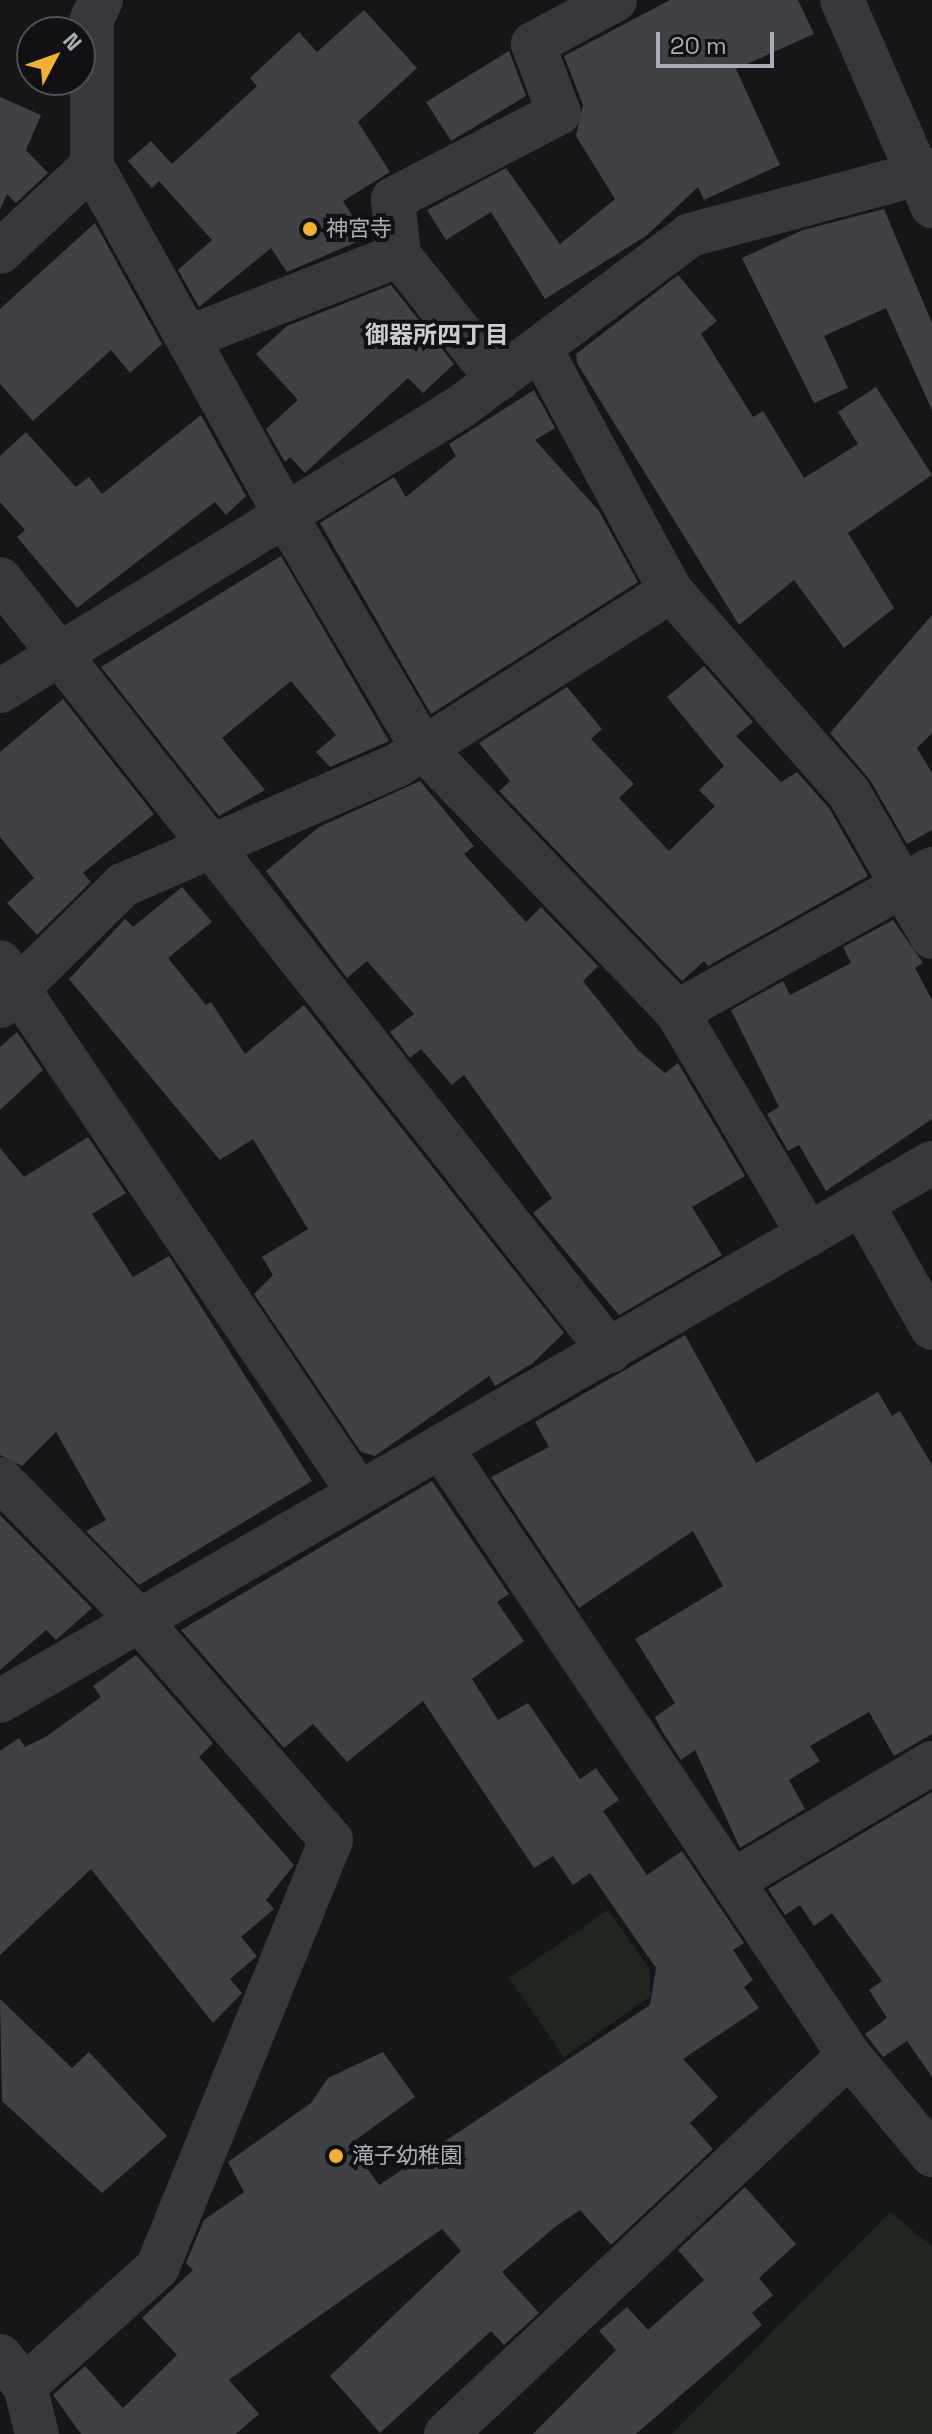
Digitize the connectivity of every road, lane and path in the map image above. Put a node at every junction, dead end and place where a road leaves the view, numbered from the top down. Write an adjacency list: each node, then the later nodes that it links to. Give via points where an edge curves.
1 (101, 0): 4 (street, via 92,19)
2 (615, 0): 7 (street, via 533,44 559,113 393,199)
3 (842, 0): 5 (street)
4 (92, 166): 6 (street); 8 (street)
5 (927, 183): 9 (street, via 690,235)
6 (6, 235)
7 (399, 255): 8 (street); 10 (street)
8 (190, 337): 11 (street)
9 (541, 350): 10 (street); 13 (street)
10 (498, 380): 11 (street)
11 (287, 518): 14 (street); 16 (street)
12 (0, 579): 14 (street)
13 (671, 591): 16 (street); 18 (street)
14 (61, 655): 15 (street); 17 (street)
15 (0, 691)
16 (422, 747): 17 (street); 21 (street)
17 (212, 849): 20 (street, via 123,885); 26 (street)
18 (918, 877): 19 (street); 21 (street)
19 (932, 937)
20 (7, 985): 29 (street)
21 (677, 1012): 24 (street)
22 (932, 1163): 23 (street)
23 (862, 1204): 24 (street); 25 (street)
24 (809, 1235): 26 (street)
25 (932, 1328)
26 (610, 1351): 27 (street)
27 (442, 1449): 29 (street); 33 (street)
28 (0, 1479): 30 (street)
29 (359, 1493): 30 (street)
30 (139, 1620): 31 (street); 36 (street, via 331,1840 158,2267)
31 (0, 1701)
32 (932, 1763): 33 (street)
33 (733, 1881): 34 (street)
34 (849, 2055): 35 (street); 38 (street)
35 (932, 2155)
36 (13, 2371): 37 (street)
37 (37, 2434)
38 (446, 2434)

